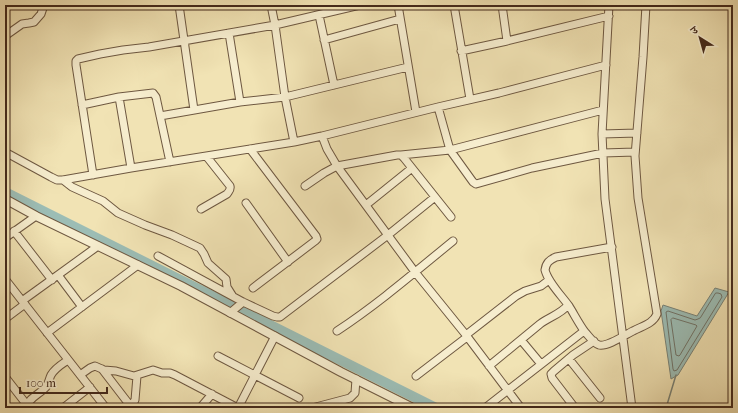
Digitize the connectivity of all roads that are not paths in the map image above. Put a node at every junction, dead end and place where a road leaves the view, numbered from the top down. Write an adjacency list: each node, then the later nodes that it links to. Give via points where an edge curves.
1 (44, 5): 15 (street, via 34,22 22,24)
2 (179, 5): 18 (street)
3 (271, 5): 13 (street)
4 (360, 5): 10 (street)
5 (398, 5): 12 (street)
6 (454, 5): 19 (street)
7 (502, 5): 17 (street)
8 (610, 5): 11 (street)
9 (646, 5): 33 (street)
10 (319, 14): 13 (street); 16 (street)
11 (609, 16): 17 (street); 20 (street)
12 (400, 20): 16 (street); 21 (street)
13 (275, 25): 14 (street); 23 (street)
14 (229, 33): 18 (street); 26 (street)
15 (5, 36)
16 (324, 40): 22 (street)
17 (507, 41): 19 (street)
18 (183, 42): 27 (street, via 78,59 76,65); 29 (street)
19 (462, 51): 25 (street)
20 (606, 65): 25 (street); 30 (street)
21 (408, 67): 22 (street); 31 (street)
22 (334, 85): 23 (street)
23 (285, 97): 26 (street); 36 (street)
24 (119, 98): 27 (street); 32 (street, via 153,93); 46 (street)
25 (470, 99): 28 (street)
26 (240, 102): 29 (street)
27 (82, 105): 48 (street)
28 (438, 107): 31 (street); 38 (street)
29 (194, 110): 32 (street)
30 (603, 110): 34 (street); 38 (street)
31 (416, 112): 35 (street)
32 (160, 116): 44 (street)
33 (637, 133): 34 (street); 40 (street)
34 (602, 134): 41 (street)
35 (322, 136): 36 (street); 45 (street, via 326,149)
36 (294, 142): 37 (street)
37 (250, 150): 43 (street); 65 (street, via 317,238)
38 (450, 150): 41 (street, via 473,182 478,184 532,168); 42 (street)
39 (5, 152): 49 (street, via 50,177)
40 (635, 152): 41 (street); 84 (street, via 638,198 657,314 653,321)
41 (602, 153): 63 (street)
42 (401, 156): 45 (street); 47 (street)
43 (207, 157): 44 (street); 55 (street, via 230,186 230,191)
44 (170, 162): 46 (street)
45 (337, 166): 50 (street); 54 (street)
46 (131, 168): 48 (street)
47 (412, 168): 51 (street); 54 (street)
48 (93, 175): 49 (street)
49 (63, 180): 72 (street, via 72,187 103,201 118,213 200,248 208,263 226,279)
50 (305, 186)
51 (435, 198): 57 (street); 59 (street)
52 (5, 199): 56 (street)
53 (246, 203): 65 (street)
54 (366, 205): 59 (street)
55 (201, 209)
56 (36, 216): 58 (street); 62 (street)
57 (451, 217)
58 (14, 231): 60 (street); 68 (street)
59 (388, 235): 67 (street); 74 (street, via 280,317)
60 (5, 238)
61 (453, 241): 67 (street)
62 (98, 246): 66 (street); 68 (street)
63 (612, 247): 69 (street, via 550,260 545,270); 84 (street)
64 (158, 256): 72 (street)
65 (288, 262): 71 (street)
66 (138, 266): 76 (street); 77 (street)
67 (415, 272): 79 (street, via 377,304); 83 (street)
68 (55, 278): 73 (street); 76 (street)
69 (550, 280): 75 (street); 83 (street, via 516,296)
70 (6, 283): 73 (street)
71 (253, 288)
72 (233, 297): 74 (street)
73 (23, 302): 78 (street); 81 (street)
74 (242, 303): 77 (street)
75 (568, 305): 80 (street); 85 (street)
76 (82, 307): 81 (street)
77 (232, 311): 82 (street)
78 (5, 319)
79 (337, 331)
80 (584, 331): 86 (street); 87 (street)
81 (47, 333): 90 (street)
82 (275, 336): 96 (street); 99 (street)
83 (466, 336): 92 (street); 98 (street)
84 (623, 337): 86 (street, via 603,345); 116 (street)
85 (521, 340): 91 (street); 92 (street)
86 (594, 341): 89 (street)
87 (565, 346): 89 (street); 91 (street)
88 (218, 356): 96 (street)
89 (571, 357): 104 (street); 115 (street, via 552,372 551,376)
90 (68, 360): 95 (street); 105 (street, via 55,369 45,388)
91 (541, 364): 101 (street)
92 (489, 366): 101 (street)
93 (101, 368): 95 (street, via 92,367); 97 (street); 106 (street)
94 (5, 375): 105 (street)
95 (80, 375): 100 (street)
96 (255, 375): 103 (street); 111 (street)
97 (137, 376): 102 (street, via 153,370 170,373); 106 (street, via 135,400)
98 (416, 376)
99 (356, 379): 107 (street); 112 (street, via 355,394 350,398)
100 (90, 387): 108 (street); 109 (street)
101 (508, 390): 113 (street); 114 (street)
102 (212, 394): 110 (street); 111 (street)
103 (299, 398)
104 (600, 398)
105 (26, 406)
106 (130, 407)
107 (409, 407)
108 (63, 408)
109 (106, 408)
110 (200, 408)
111 (238, 408)
112 (312, 408)
113 (485, 408)
114 (521, 408)
115 (576, 408)
116 (632, 408)

